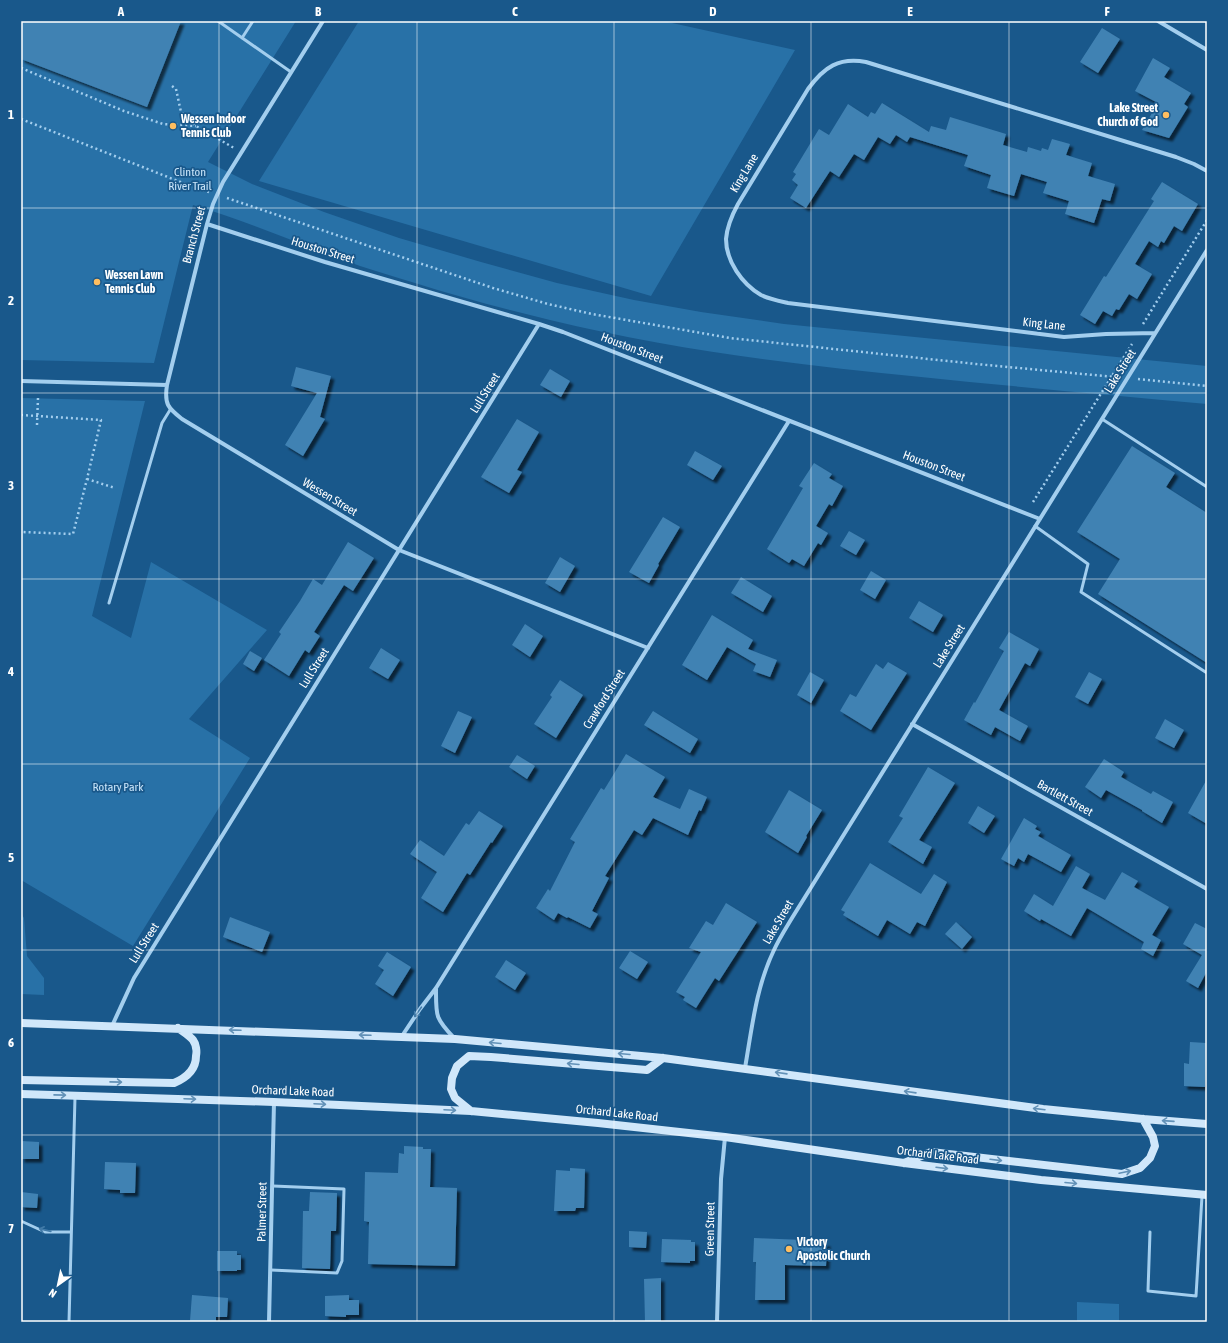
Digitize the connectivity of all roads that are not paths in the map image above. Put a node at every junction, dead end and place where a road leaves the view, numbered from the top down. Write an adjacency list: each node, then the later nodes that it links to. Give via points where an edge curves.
1 (218, 21): 5 (lane)
2 (253, 21): 5 (lane)
3 (323, 21): 7 (street, Branch Street)
4 (1158, 21): 6 (street)
5 (242, 38): 7 (lane)
6 (1207, 50)
7 (292, 72): 9 (street, Branch Street, via 216,194)
8 (1207, 172): 12 (street, King Lane, via 1176,156 866,62 850,60 828,68 812,83 738,204 729,224 727,247 738,273 755,291 777,301 1059,337)
9 (207, 224): 11 (street, Houston Street, via 325,262); 14 (street, Branch Street)
10 (1207, 250): 12 (street, Lake Street)
11 (539, 324): 17 (street, Houston Street); 21 (street, Lull Street)
12 (1156, 333): 16 (street, Lake Street)
13 (21, 381): 14 (street)
14 (167, 385): 15 (street)
15 (170, 410): 21 (street, Wessen Street); 22 (lane, via 162,423)
16 (1102, 419): 18 (lane); 19 (street, Lake Street)
17 (789, 420): 19 (street, Houston Street); 23 (street, Crawford Street)
18 (1207, 487)
19 (1040, 519): 20 (street, Lake Street)
20 (1035, 526): 24 (lane, via 1088,564 1081,592); 25 (street, Lake Street)
21 (399, 550): 23 (street, Wessen Street); 29 (street, Lull Street, via 134,978)
22 (110, 603)
23 (648, 648): 27 (street, Crawford Street)
24 (1207, 673)
25 (912, 724): 26 (street, Bartlett Street); 34 (street, Lake Street, via 774,950 760,986)
26 (1207, 889)
27 (436, 988): 31 (street, Crawford Street, one-way to 31); 32 (street, via 438,1019)
28 (21, 1023): 29 (main road)
29 (112, 1026): 30 (main road)
30 (178, 1028): 31 (main road, one-way to 30); 35 (main road, one-way to 30, via 174,1084 193,1070 196,1061 194,1041)
31 (402, 1036): 32 (main road)
32 (455, 1039): 33 (main road, one-way to 32)
33 (663, 1058): 34 (main road); 39 (main road, one-way to 39, via 647,1070 469,1056 457,1066 452,1078 452,1089 455,1098)
34 (745, 1068): 40 (main road, one-way to 34, via 1043,1109)
35 (21, 1080)
36 (21, 1094): 37 (main road, Orchard Lake Road, one-way to 37)
37 (75, 1095): 38 (main road, Orchard Lake Road, one-way to 38); 47 (lane)
38 (274, 1102): 39 (main road, Orchard Lake Road, one-way to 39); 44 (street, Palmer Street)
39 (471, 1111): 42 (main road, Orchard Lake Road)
40 (1143, 1119): 41 (main road, one-way to 40); 43 (main road, one-way to 40, via 931,1152 1122,1174 1140,1168 1150,1158 1155,1146)
41 (1207, 1124)
42 (724, 1137): 43 (main road, Orchard Lake Road); 52 (street, Green Street)
43 (904, 1163): 45 (main road, Orchard Lake Road, one-way to 45, via 1041,1180)
44 (273, 1186): 49 (street, Palmer Street); 49 (lane, via 344,1189 342,1261 337,1273)
45 (1204, 1195): 48 (lane, via 1196,1296 1148,1291)
46 (21, 1221): 47 (lane, one-way to 46, via 45,1232)
47 (71, 1232): 50 (lane)
48 (1150, 1232)
49 (270, 1270): 51 (street, Palmer Street)
50 (69, 1322)
51 (269, 1322)
52 (717, 1322)

